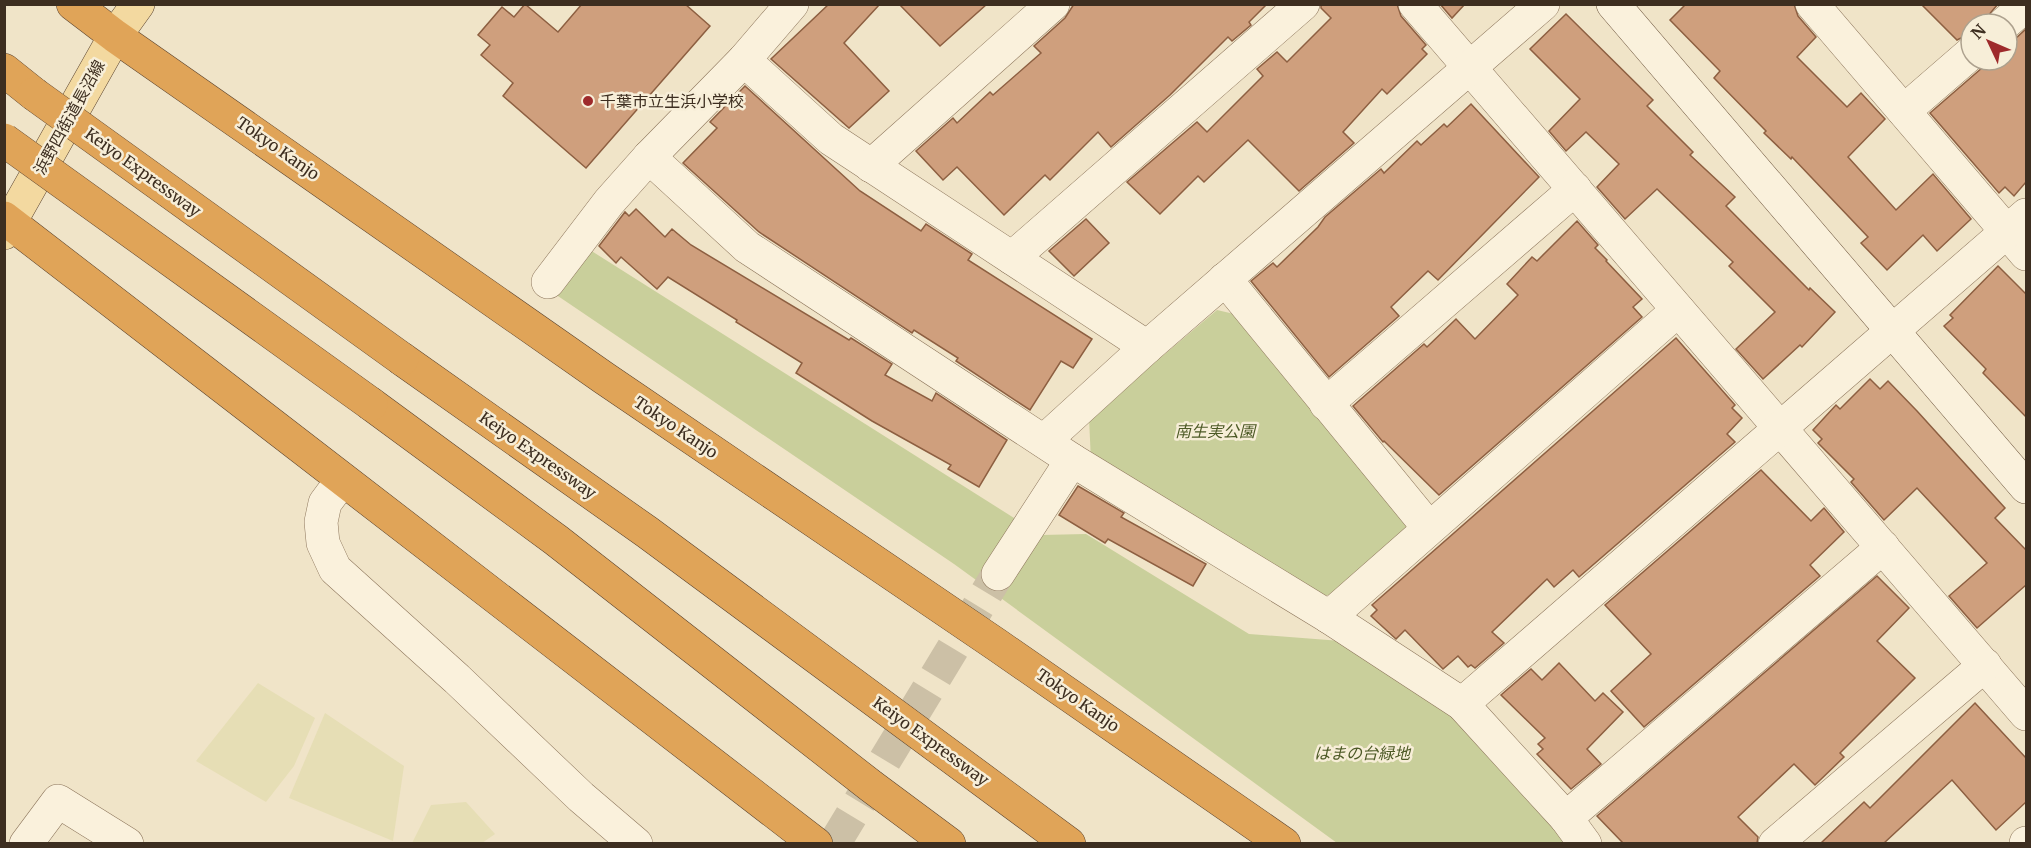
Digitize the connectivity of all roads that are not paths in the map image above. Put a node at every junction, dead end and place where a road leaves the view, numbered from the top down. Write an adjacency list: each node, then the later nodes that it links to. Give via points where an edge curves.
1 (73, 4): 10 (highway, Tokyo Kanjo)
2 (138, 4): 10 (main road, 浜野四街道長沼線)
3 (792, 4): 11 (street)
4 (1053, 4): 18 (street)
5 (1303, 4): 22 (street)
6 (1415, 4): 13 (street)
7 (1543, 4): 13 (street)
8 (1612, 4): 26 (street)
9 (1812, 4): 15 (street)
10 (115, 36): 20 (main road, 浜野四街道長沼線); 48 (highway, Tokyo Kanjo, via 604,378)
11 (744, 60): 17 (street); 18 (street, via 831,139)
12 (1959, 63): 15 (street)
13 (1470, 68): 19 (street); 23 (street)
14 (4, 70): 47 (highway, Keiyo Expressway, bridge, via 647,532)
15 (1904, 111): 21 (street)
16 (4, 140): 46 (highway, bridge, via 556,540)
17 (649, 157): 24 (street); 30 (street, via 747,247)
18 (871, 166): 22 (street)
19 (1575, 189): 25 (street); 28 (street)
20 (7, 225): 32 (highway)
21 (2020, 234): 26 (street)
22 (1012, 258): 27 (street)
23 (1225, 279): 27 (street); 28 (street)
24 (548, 282)
25 (1678, 309): 29 (street); 34 (street)
26 (1892, 331): 29 (street); 33 (street)
27 (1147, 347): 30 (street)
28 (1326, 404): 34 (street)
29 (1780, 428): 35 (street); 39 (street)
30 (1044, 441): 31 (street)
31 (1072, 460): 36 (street); 37 (street)
32 (342, 480): 44 (street, via 324,503 321,522 323,543 335,569 581,797); 45 (highway)
33 (2026, 487)
34 (1429, 528): 37 (street)
35 (1883, 547): 38 (street); 41 (street)
36 (998, 574)
37 (1329, 617): 39 (street)
38 (1984, 665): 40 (street); 49 (street)
39 (1462, 704): 41 (street)
40 (2026, 714)
41 (1575, 831)
42 (27, 843): 43 (street, via 58,801)
43 (127, 843)
44 (636, 843)
45 (816, 843)
46 (949, 843)
47 (1069, 843)
48 (1284, 843)
49 (1775, 843)

